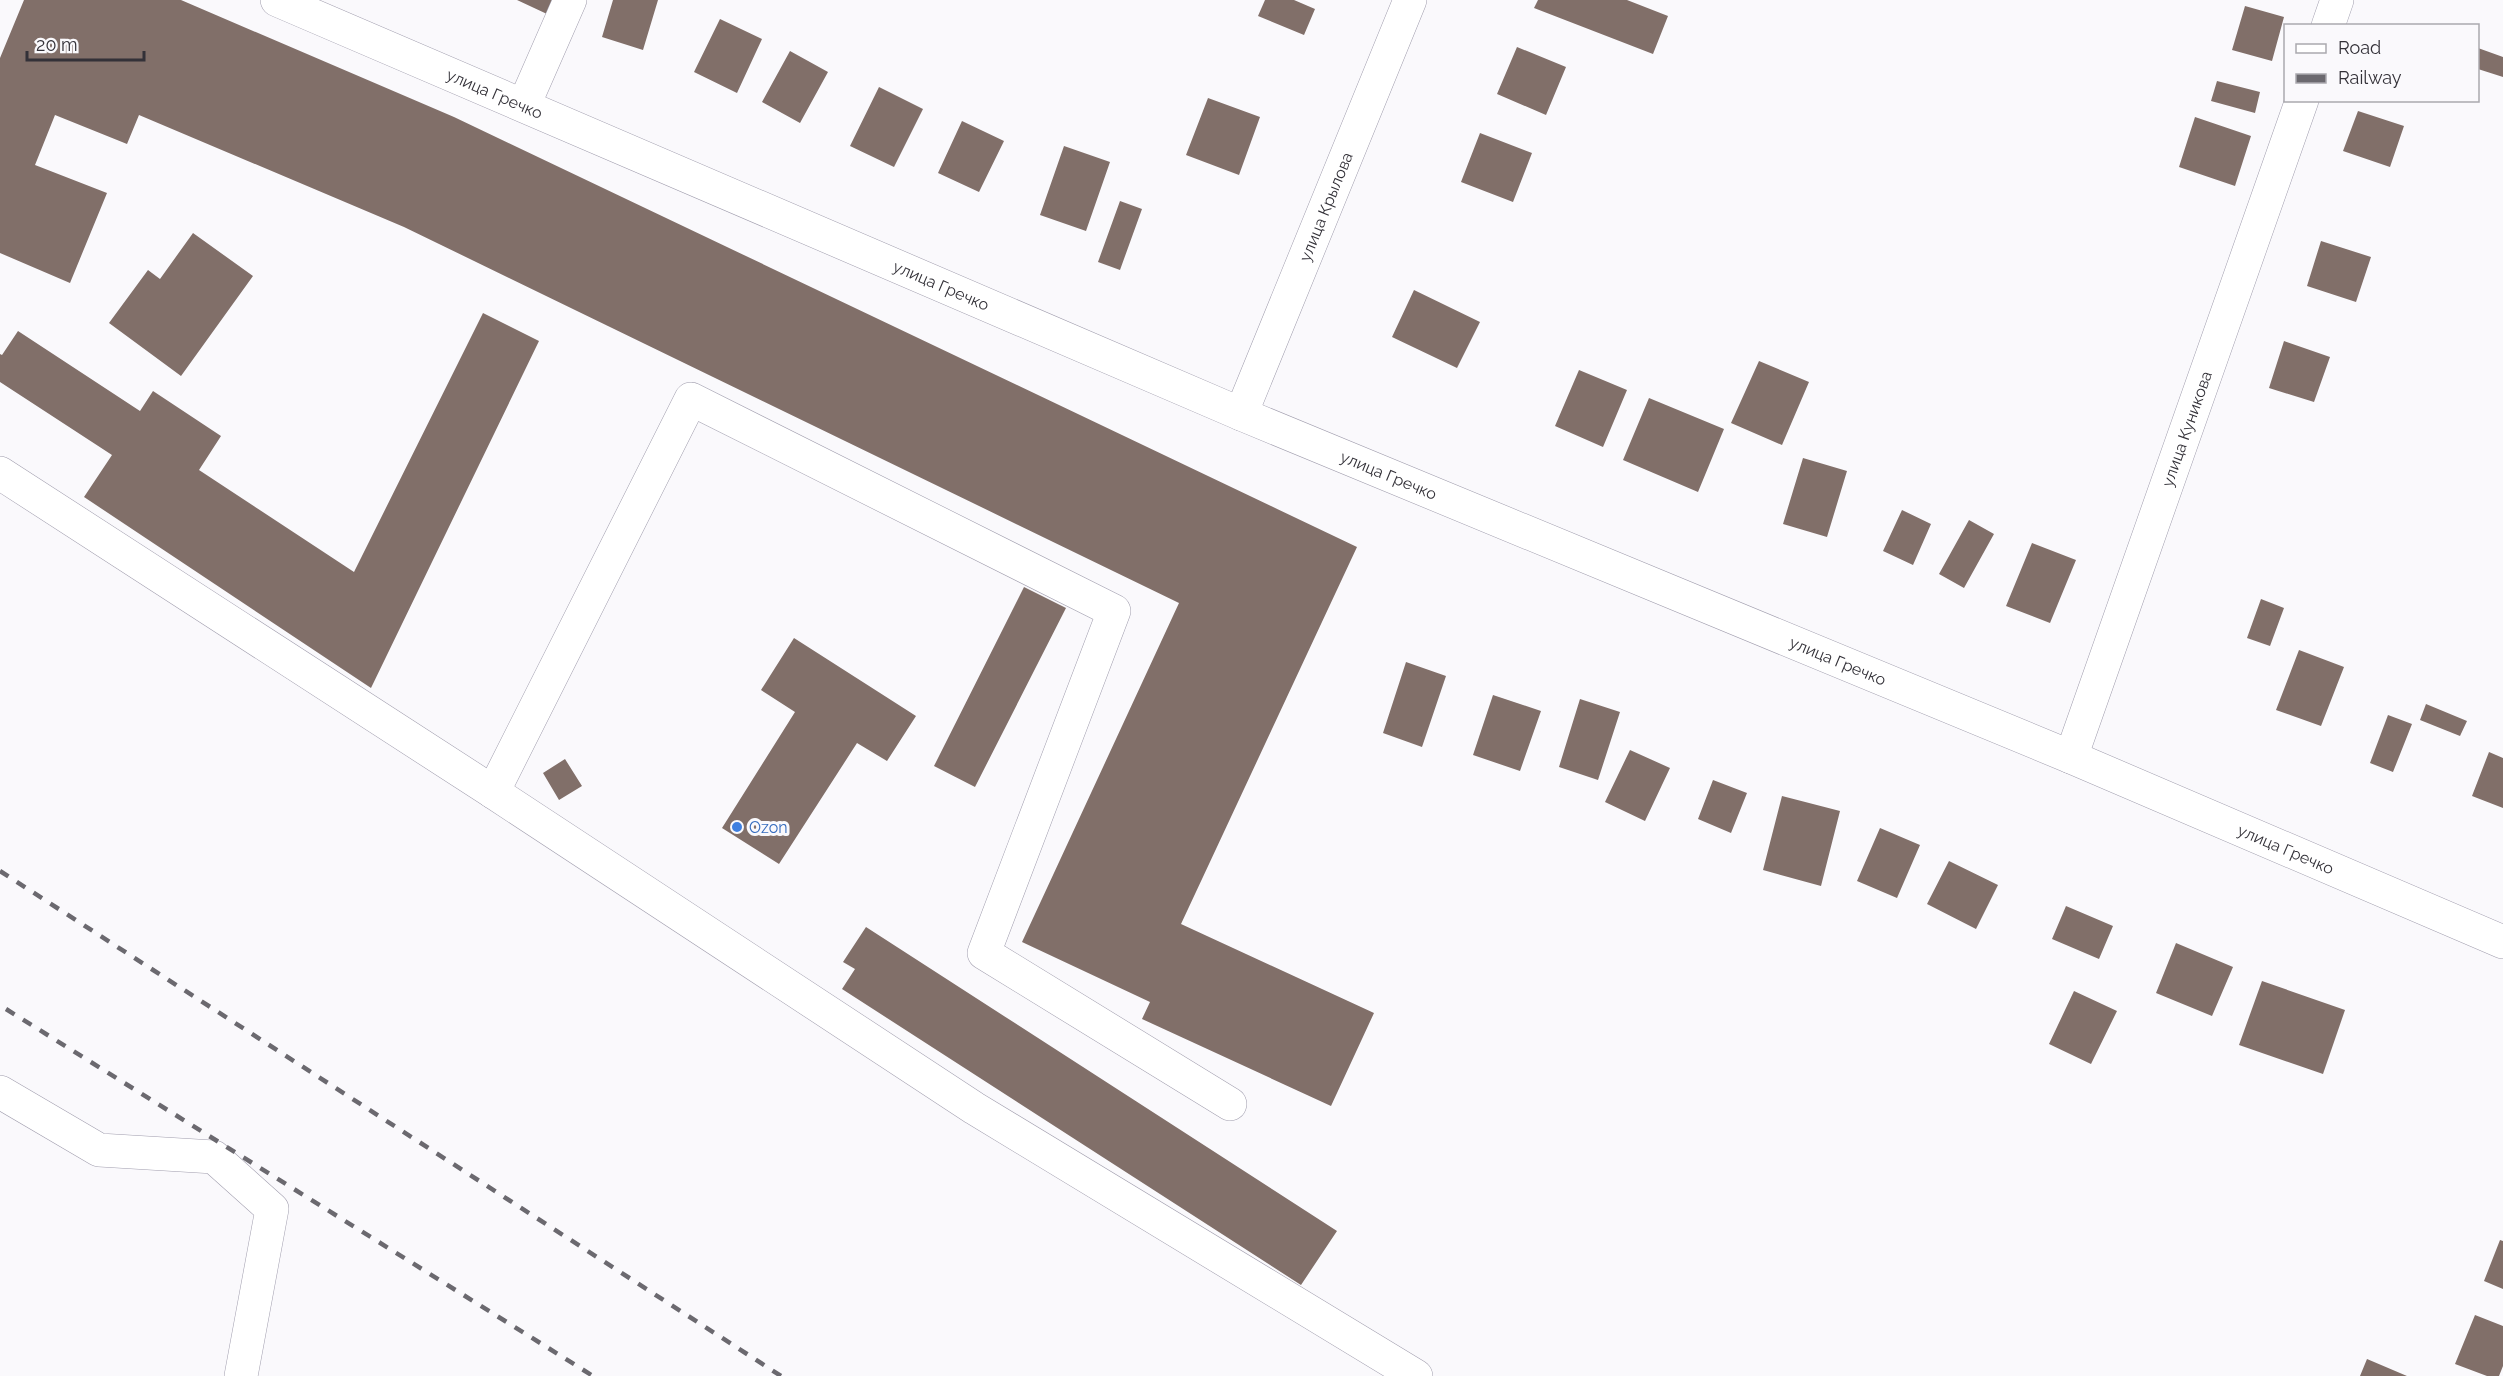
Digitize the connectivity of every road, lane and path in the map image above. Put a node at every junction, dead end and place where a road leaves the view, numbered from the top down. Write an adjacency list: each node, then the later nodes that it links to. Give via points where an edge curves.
1 (277, 0): 7 (street, улица Гречко)
2 (570, 0): 7 (street)
3 (1410, 0): 8 (street, улица Крылова)
4 (2337, 0): 5 (street)
5 (2329, 24)
6 (2301, 102): 10 (street, улица Куникова)
7 (524, 105): 8 (street, улица Гречко)
8 (1240, 414): 10 (street, улица Гречко)
9 (0, 473): 11 (street)
10 (2071, 757): 12 (street, улица Гречко)
11 (493, 792): 14 (street, via 691,399 1114,611 984,953); 16 (street, via 974,1108)
12 (2503, 942)
13 (0, 1092): 15 (street, via 99,1150 214,1156 272,1209)
14 (1230, 1104)
15 (242, 1376)
16 (1416, 1376)

